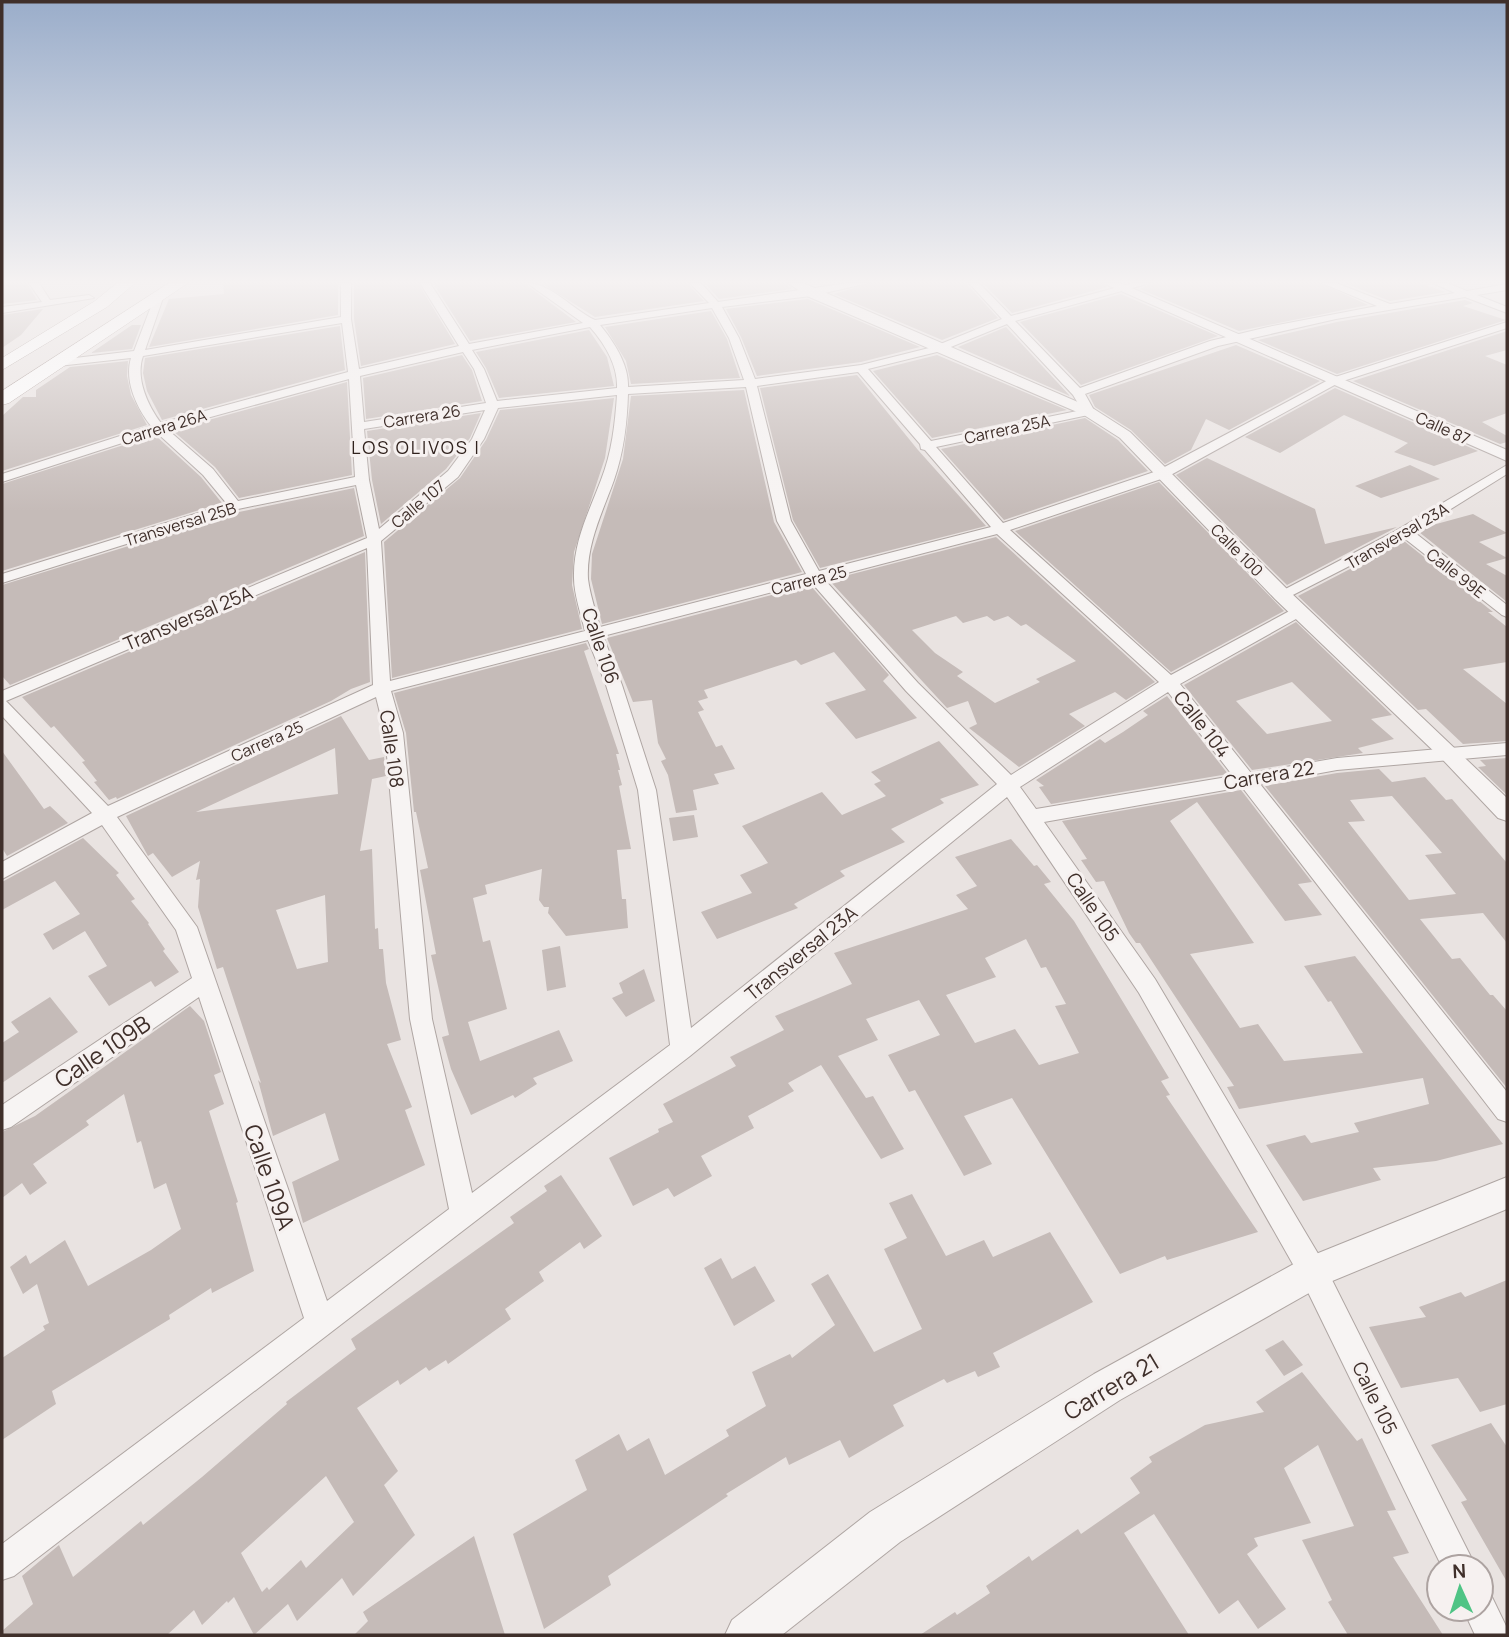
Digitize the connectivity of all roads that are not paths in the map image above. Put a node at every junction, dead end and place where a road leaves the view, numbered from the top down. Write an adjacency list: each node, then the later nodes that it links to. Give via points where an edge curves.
1 (44, 359): 21 (highway)
2 (63, 359): 16 (highway)
3 (90, 359): 16 (street)
4 (137, 359): 28 (street, via 138,388)
5 (352, 359): 18 (street, Calle 108)
6 (407, 359): 18 (street, Carrera 26A)
7 (472, 359): 25 (street)
8 (617, 359): 22 (street, Calle 106, via 623,377)
9 (742, 359): 20 (street, Calle 105)
10 (896, 359): 17 (street, Carrera 26)
11 (962, 359): 26 (street)
12 (1047, 359): 23 (street, Calle 100)
13 (1163, 359): 23 (street)
14 (1287, 359): 19 (street, Calle 87)
15 (1400, 359): 19 (street, Carrera 25)
16 (58, 363): 24 (highway)
17 (862, 368): 20 (street, Carrera 26); 29 (street, Calle 104)
18 (354, 372): 27 (street, Calle 108); 28 (street, Carrera 26A)
19 (1336, 380): 30 (street, Calle 87); 32 (street, Carrera 25)
20 (751, 383): 22 (street, Carrera 26); 40 (street, Calle 105, via 784,521)
21 (2, 385)
22 (621, 391): 25 (street, Carrera 26); 44 (street, Calle 106, via 621,432 594,510 582,567)
23 (1078, 393): 26 (street, Calle 100)
24 (2, 399)
25 (493, 405): 27 (street, Carrera 26); 38 (street, Calle 107, via 478,439 453,474)
26 (1089, 412): 29 (street, Carrera 25A); 32 (street, Calle 100, via 1125,435)
27 (357, 427): 34 (street, Calle 108)
28 (156, 428): 33 (street, Carrera 26A); 35 (street, via 208,472)
29 (925, 446): 36 (street, Calle 104)
30 (1507, 456)
31 (1507, 469): 37 (street, Transversal 23A)
32 (1162, 474): 36 (street, Carrera 25); 41 (street, Calle 100)
33 (2, 478)
34 (362, 480): 35 (street, Transversal 25B); 38 (street, Calle 108)
35 (235, 506): 39 (street, Transversal 25B)
36 (1000, 529): 40 (street, Carrera 25); 45 (street, Calle 104)
37 (1406, 533): 41 (street, Transversal 23A); 43 (street, Calle 99E)
38 (374, 540): 46 (street, Calle 108); 47 (street, Transversal 25A)
39 (2, 579)
40 (816, 579): 44 (street, Carrera 25); 52 (street, Calle 105, via 912,687)
41 (1282, 594): 42 (street, Calle 100)
42 (1300, 611): 45 (street, Transversal 23A); 50 (street, Calle 100)
43 (1507, 612)
44 (593, 632): 46 (street, Carrera 25); 58 (street, Calle 106, via 647,790)
45 (1170, 683): 51 (street, Calle 104); 52 (street, Transversal 23A)
46 (382, 688): 54 (street, Carrera 25); 62 (street, Calle 108, via 394,733 421,1019)
47 (2, 697)
48 (2, 706): 54 (street, Calle 109A)
49 (1507, 749): 50 (street, Carrera 22)
50 (1451, 755): 51 (street, Carrera 22, via 1336,764); 53 (street, Calle 100)
51 (1245, 779): 55 (street, Carrera 22); 59 (street, Calle 104)
52 (1009, 785): 55 (street, Calle 105); 58 (street, Transversal 23A)
53 (1507, 812)
54 (105, 815): 56 (street, Carrera 25); 57 (street, Calle 109A, via 186,927)
55 (1032, 817): 63 (street, Calle 105, via 1147,986)
56 (2, 871)
57 (203, 982): 60 (street, Calle 109B); 64 (street, Calle 109A)
58 (682, 1049): 62 (street, Transversal 23A)
59 (1507, 1111)
60 (2, 1119)
61 (1507, 1193): 63 (street, Carrera 21)
62 (463, 1212): 64 (street, Transversal 23A)
63 (1313, 1272): 65 (street, Calle 105); 67 (street, Carrera 21, via 1107,1387 885,1527)
64 (320, 1322): 66 (street)
65 (1452, 1553)
66 (2, 1564)
67 (747, 1635)

